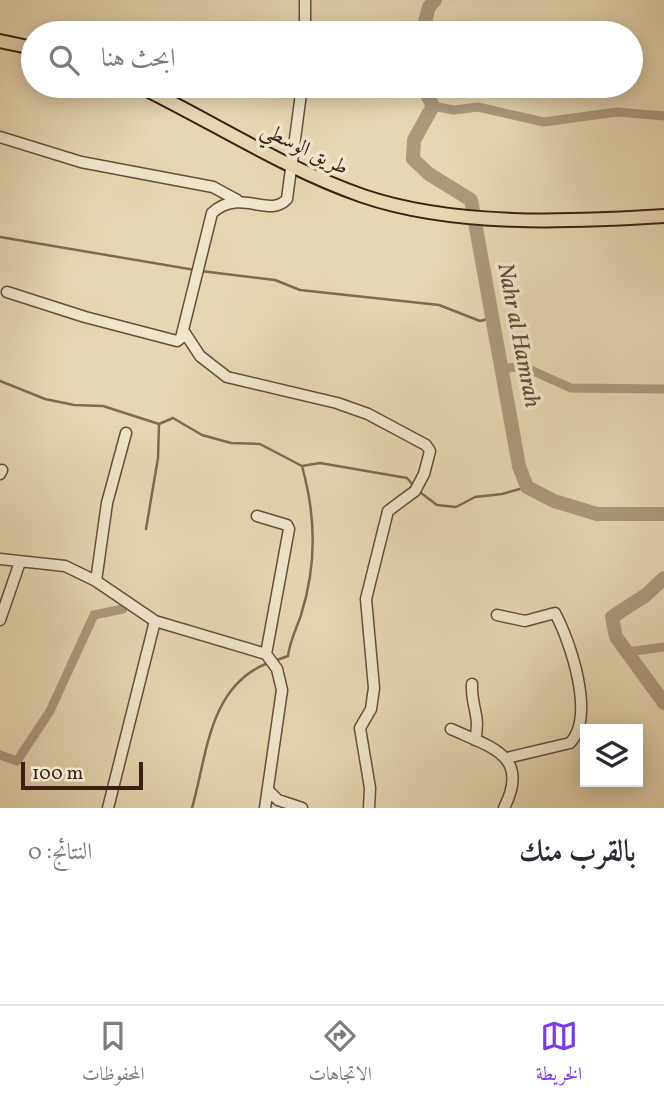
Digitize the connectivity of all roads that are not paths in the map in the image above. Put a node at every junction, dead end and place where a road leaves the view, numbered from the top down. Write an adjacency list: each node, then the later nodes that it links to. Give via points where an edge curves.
1 (305, 0): 2 (street)
2 (305, 21)
3 (0, 41): 4 (main road)
4 (21, 45)
5 (163, 98): 8 (main road, طريق الوسطي)
6 (300, 98): 8 (street)
7 (0, 137): 9 (street, via 81,162 213,187)
8 (292, 164): 9 (street, via 283,203 272,206); 10 (main road, طريق الوسطي, via 365,197 464,217)
9 (237, 200): 12 (street, via 212,213)
10 (664, 216)
11 (7, 292): 12 (street, via 173,343)
12 (183, 330): 30 (street, via 200,356 227,377 368,414 426,445 430,453 418,486 388,511 366,599 374,688 371,709 360,728)
13 (126, 433): 17 (street, via 107,503)
14 (257, 516): 21 (street, via 289,529)
15 (0, 559): 16 (street)
16 (20, 562): 17 (street, via 65,566); 18 (street)
17 (96, 582): 20 (street)
18 (1, 615)
19 (497, 615): 25 (street, via 525,621 555,613 582,689 570,743)
20 (155, 621): 21 (street); 27 (street)
21 (269, 656): 26 (street, via 282,690)
22 (471, 684): 24 (street, via 479,721)
23 (451, 729): 24 (street)
24 (475, 740): 25 (street)
25 (507, 758): 31 (street, via 513,780)
26 (269, 791): 28 (street); 29 (street, via 278,800)
27 (108, 808)
28 (265, 808)
29 (302, 808)
30 (369, 808)
31 (504, 808)

